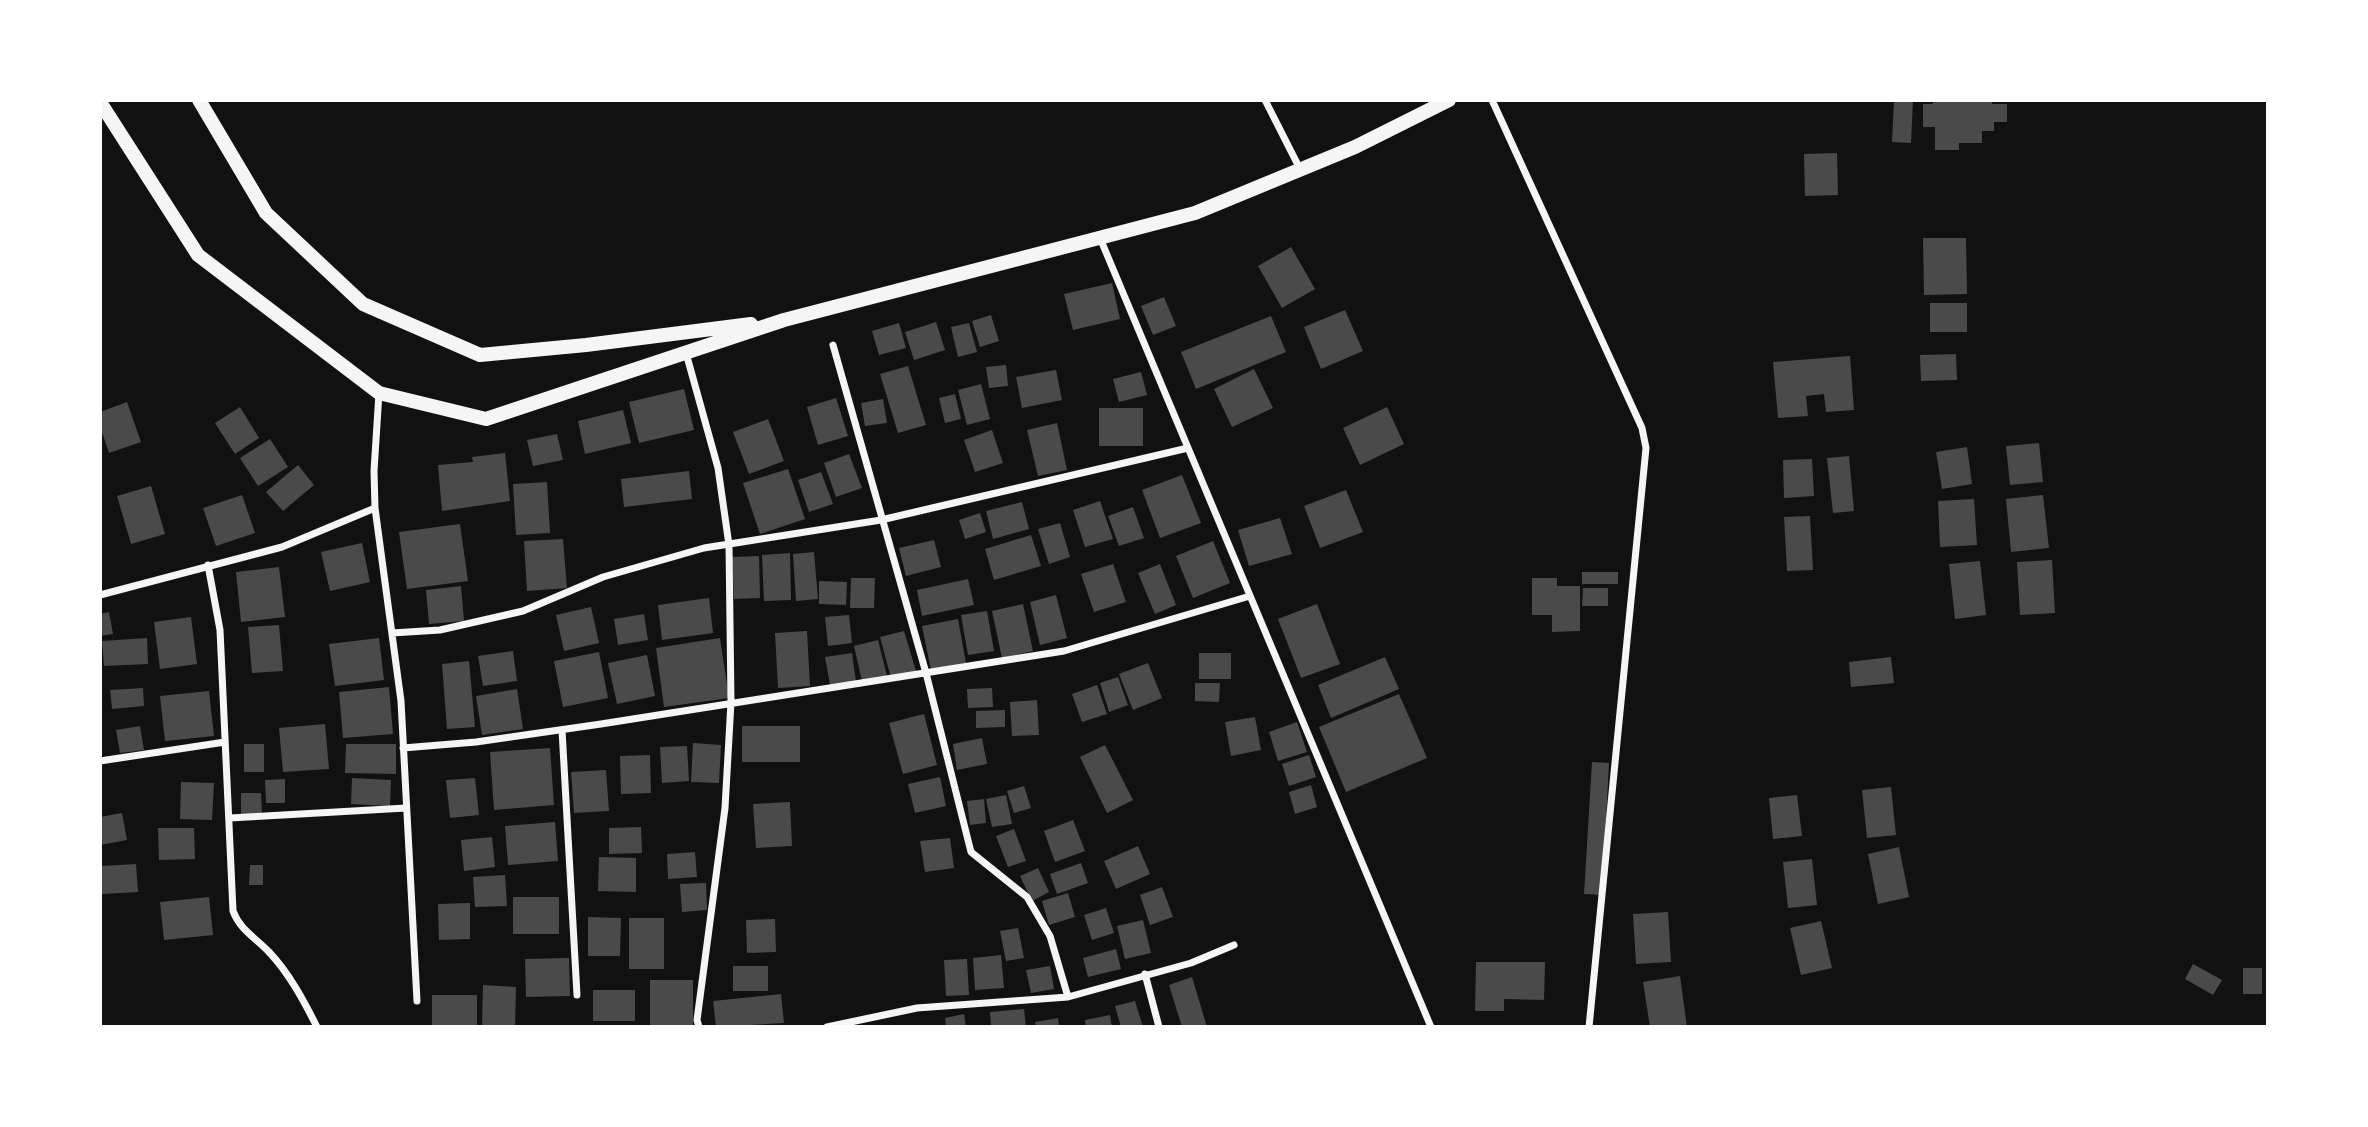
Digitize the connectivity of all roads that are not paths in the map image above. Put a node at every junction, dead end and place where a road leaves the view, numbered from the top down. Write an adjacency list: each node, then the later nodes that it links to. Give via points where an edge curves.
1 (199, 100): 8 (highway, via 266,213 363,304 480,355)
2 (1265, 100): 6 (street)
3 (1448, 100): 6 (highway)
4 (1492, 100): 38 (street, via 1642,428 1646,448)
5 (100, 102): 11 (highway, via 198,255)
6 (1300, 170): 7 (highway, via 1195,213)
7 (1100, 238): 8 (highway); 12 (street)
8 (784, 320): 10 (highway)
9 (833, 345): 14 (street)
10 (686, 352): 11 (highway, via 486,419); 15 (street, via 718,468)
11 (379, 393): 13 (street)
12 (1188, 448): 14 (street); 18 (street)
13 (375, 508): 16 (street, via 282,547); 19 (street)
14 (881, 520): 15 (street); 20 (street)
15 (729, 545): 19 (street, via 652,561 523,611 440,630); 21 (street)
16 (208, 565): 17 (street); 23 (street, via 220,630)
17 (100, 595)
18 (1250, 596): 20 (street, via 1064,651); 37 (street)
19 (392, 634): 24 (street)
20 (926, 673): 21 (street); 31 (street, via 971,852 1027,897 1050,936)
21 (731, 702): 22 (street); 34 (street, via 725,808)
22 (562, 730): 24 (street); 30 (street)
23 (225, 742): 25 (street); 27 (street)
24 (403, 748): 26 (street)
25 (100, 761)
26 (406, 808): 27 (street); 32 (street)
27 (230, 818): 33 (street, via 233,911 238,924 270,953)
28 (1234, 945): 29 (street, via 1191,963)
29 (1145, 974): 31 (street); 36 (street)
30 (577, 995)
31 (1068, 997): 35 (street, via 917,1008)
32 (417, 1001)
33 (317, 1027)
34 (699, 1027)
35 (827, 1027)
36 (1159, 1027)
37 (1431, 1027)
38 (1589, 1027)

